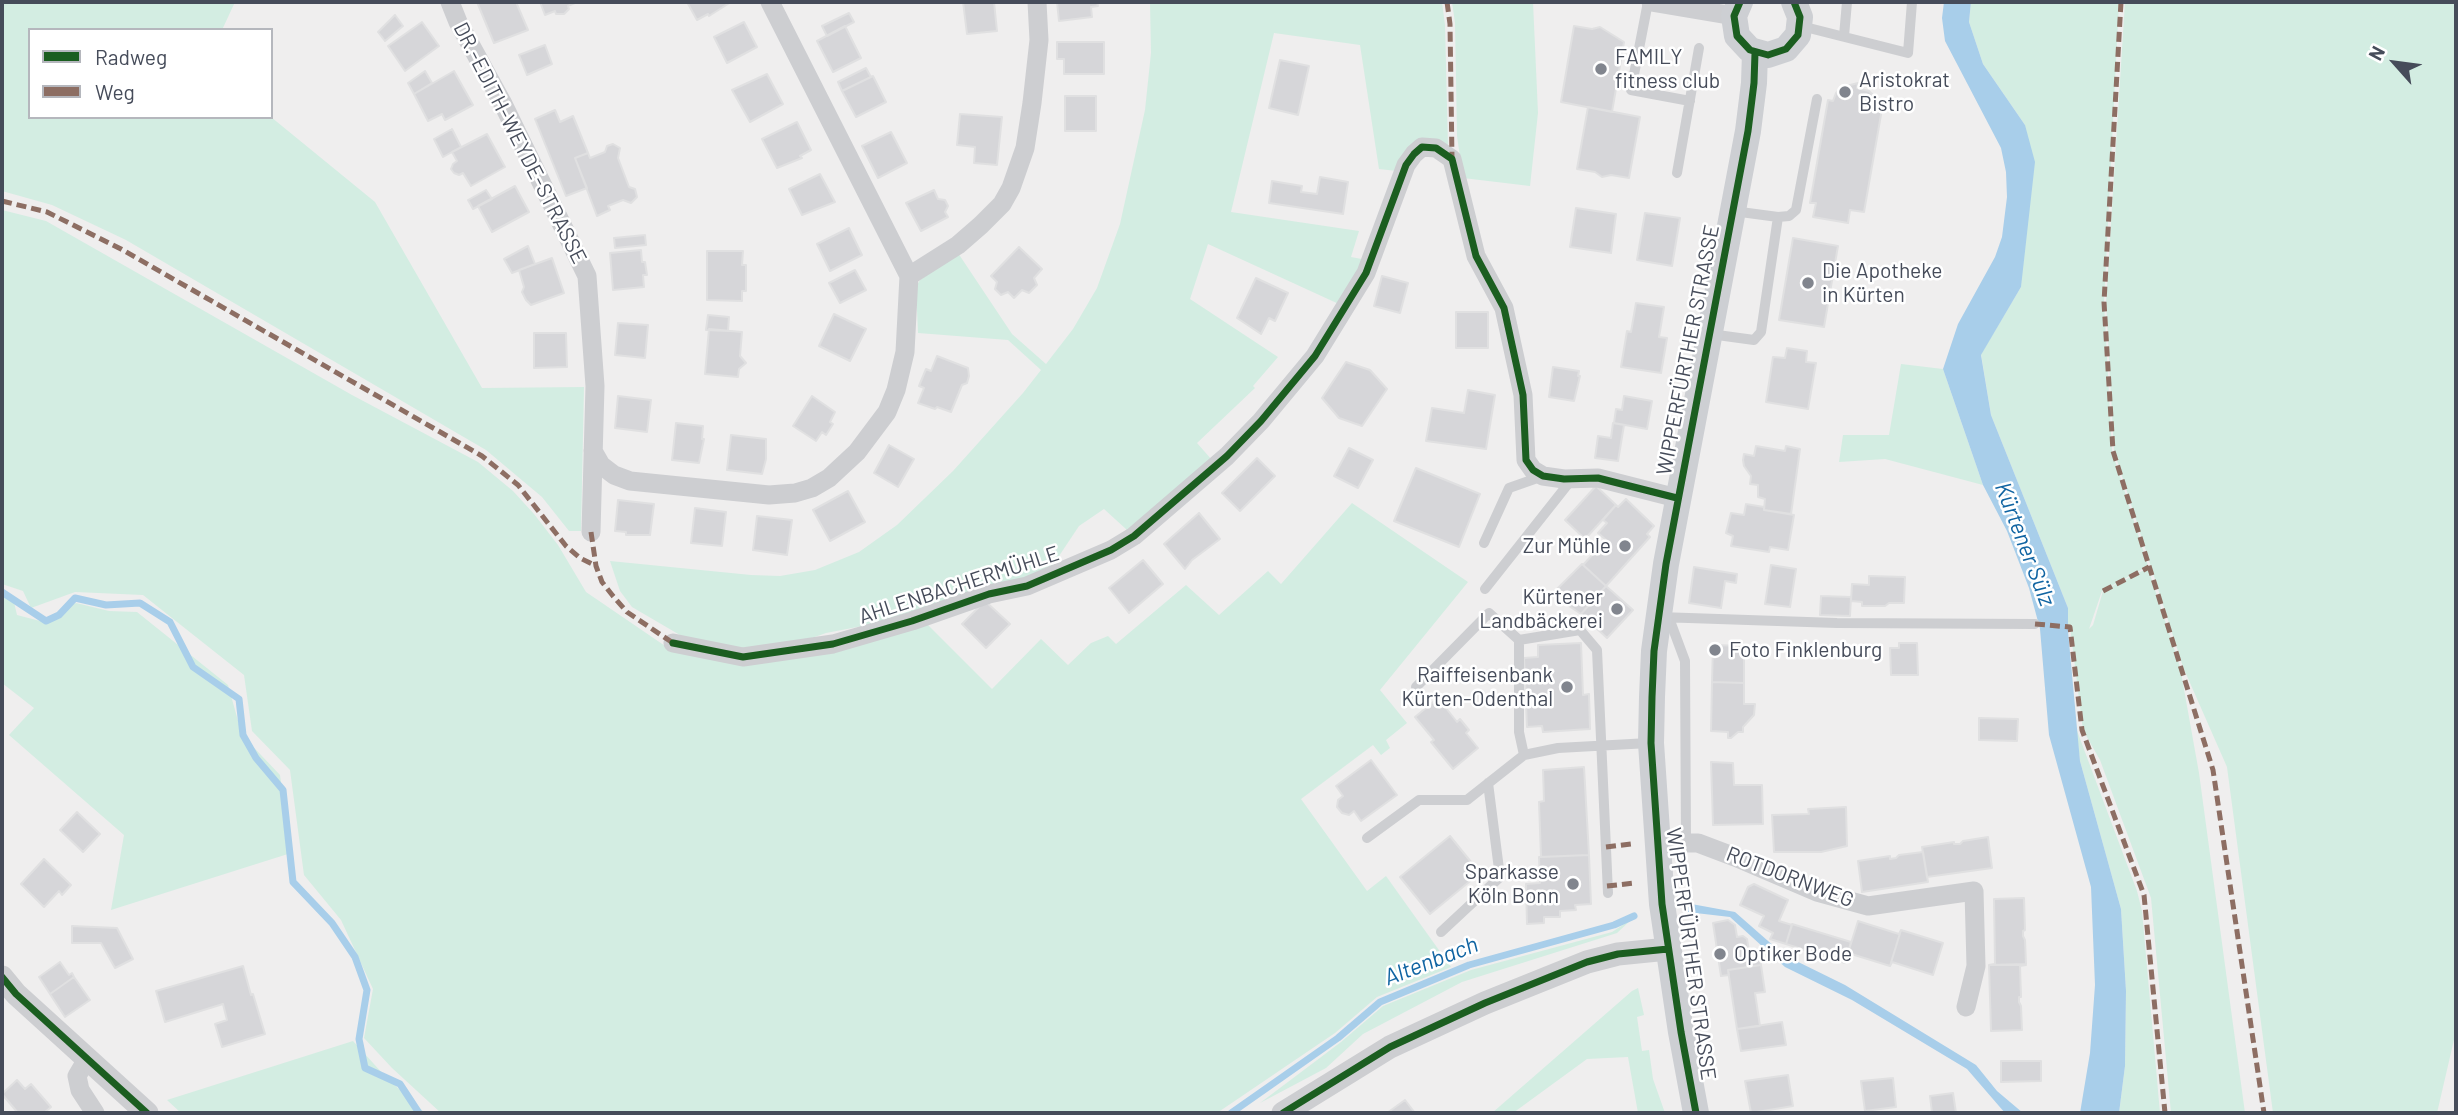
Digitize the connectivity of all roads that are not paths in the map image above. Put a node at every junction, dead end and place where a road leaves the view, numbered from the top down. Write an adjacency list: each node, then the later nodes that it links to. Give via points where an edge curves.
1 (450, 2): 19 (street, DR.-EDITH-WEYDE-STRASSE, via 587,276 595,386)
2 (770, 2): 17 (street)
3 (1037, 2): 17 (street, via 1032,103 1025,148 1011,188 1002,204 958,245)
4 (1649, 2): 7 (street); 13 (lane, via 1631,90)
5 (1847, 2): 9 (lane)
6 (1912, 2): 9 (lane, via 1908,53)
7 (1737, 9): 11 (main road, via 1737,36)
8 (1797, 14): 9 (lane); 11 (main road, via 1793,43 1768,55)
9 (1844, 36)
10 (1699, 48): 13 (lane)
11 (1755, 53): 15 (main road, WIPPERFÜRTHER STRASSE, via 1748,131)
12 (1817, 99): 16 (lane, via 1796,210)
13 (1690, 101): 14 (lane)
14 (1677, 173)
15 (1733, 211): 16 (lane); 18 (main road, WIPPERFÜRTHER STRASSE)
16 (1778, 217): 18 (lane, via 1761,332 1754,340)
17 (909, 276): 19 (street, via 904,360 887,412 857,452 812,488 769,495 630,481 601,465)
18 (1709, 334): 22 (main road, WIPPERFÜRTHER STRASSE)
19 (593, 452): 23 (street, DR.-EDITH-WEYDE-STRASSE)
20 (1543, 476): 21 (street); 24 (lane, via 1509,488); 29 (street, AHLENBACHERMÜHLE, via 1526,460 1523,395 1514,347 1504,308 1476,256 1452,159 1436,148 1422,147 1406,165 1366,273 1315,356 1227,456 1134,536 1027,586 834,645 743,657)
21 (1573, 479): 22 (street, via 1598,478); 25 (lane)
22 (1677, 498): 26 (main road, WIPPERFÜRTHER STRASSE)
23 (591, 532)
24 (1484, 543)
25 (1485, 589)
26 (1664, 618): 27 (lane); 31 (main road, WIPPERFÜRTHER STRASSE, via 1651,697); 36 (lane, WIPPERFÜRTHER STRASSE, via 1685,662)
27 (2035, 624)
28 (1519, 640): 30 (lane, via 1489,613); 32 (lane, via 1580,630 1597,650); 33 (lane, via 1519,732)
29 (673, 643)
30 (1416, 687)
31 (1651, 743): 32 (lane); 37 (main road, WIPPERFÜRTHER STRASSE)
32 (1602, 746): 33 (lane); 38 (lane)
33 (1524, 755): 34 (lane)
34 (1488, 783): 35 (lane, via 1467,800 1419,800); 39 (lane, via 1500,877)
35 (1367, 838)
36 (1686, 842): 37 (street, ROTDORNWEG); 42 (street, ROTDORNWEG, via 1817,892 1868,906 1974,891 1976,966)
37 (1657, 843): 40 (main road, WIPPERFÜRTHER STRASSE)
38 (1608, 893)
39 (1441, 932)
40 (1668, 949): 46 (street, via 1587,962 1485,1003 1390,1047); 47 (main road, WIPPERFÜRTHER STRASSE)
41 (2, 977): 43 (street)
42 (1966, 1007)
43 (86, 1059): 44 (street, via 77,1076); 45 (street)
44 (95, 1113)
45 (147, 1113)
46 (1283, 1113)
47 (1696, 1113)

